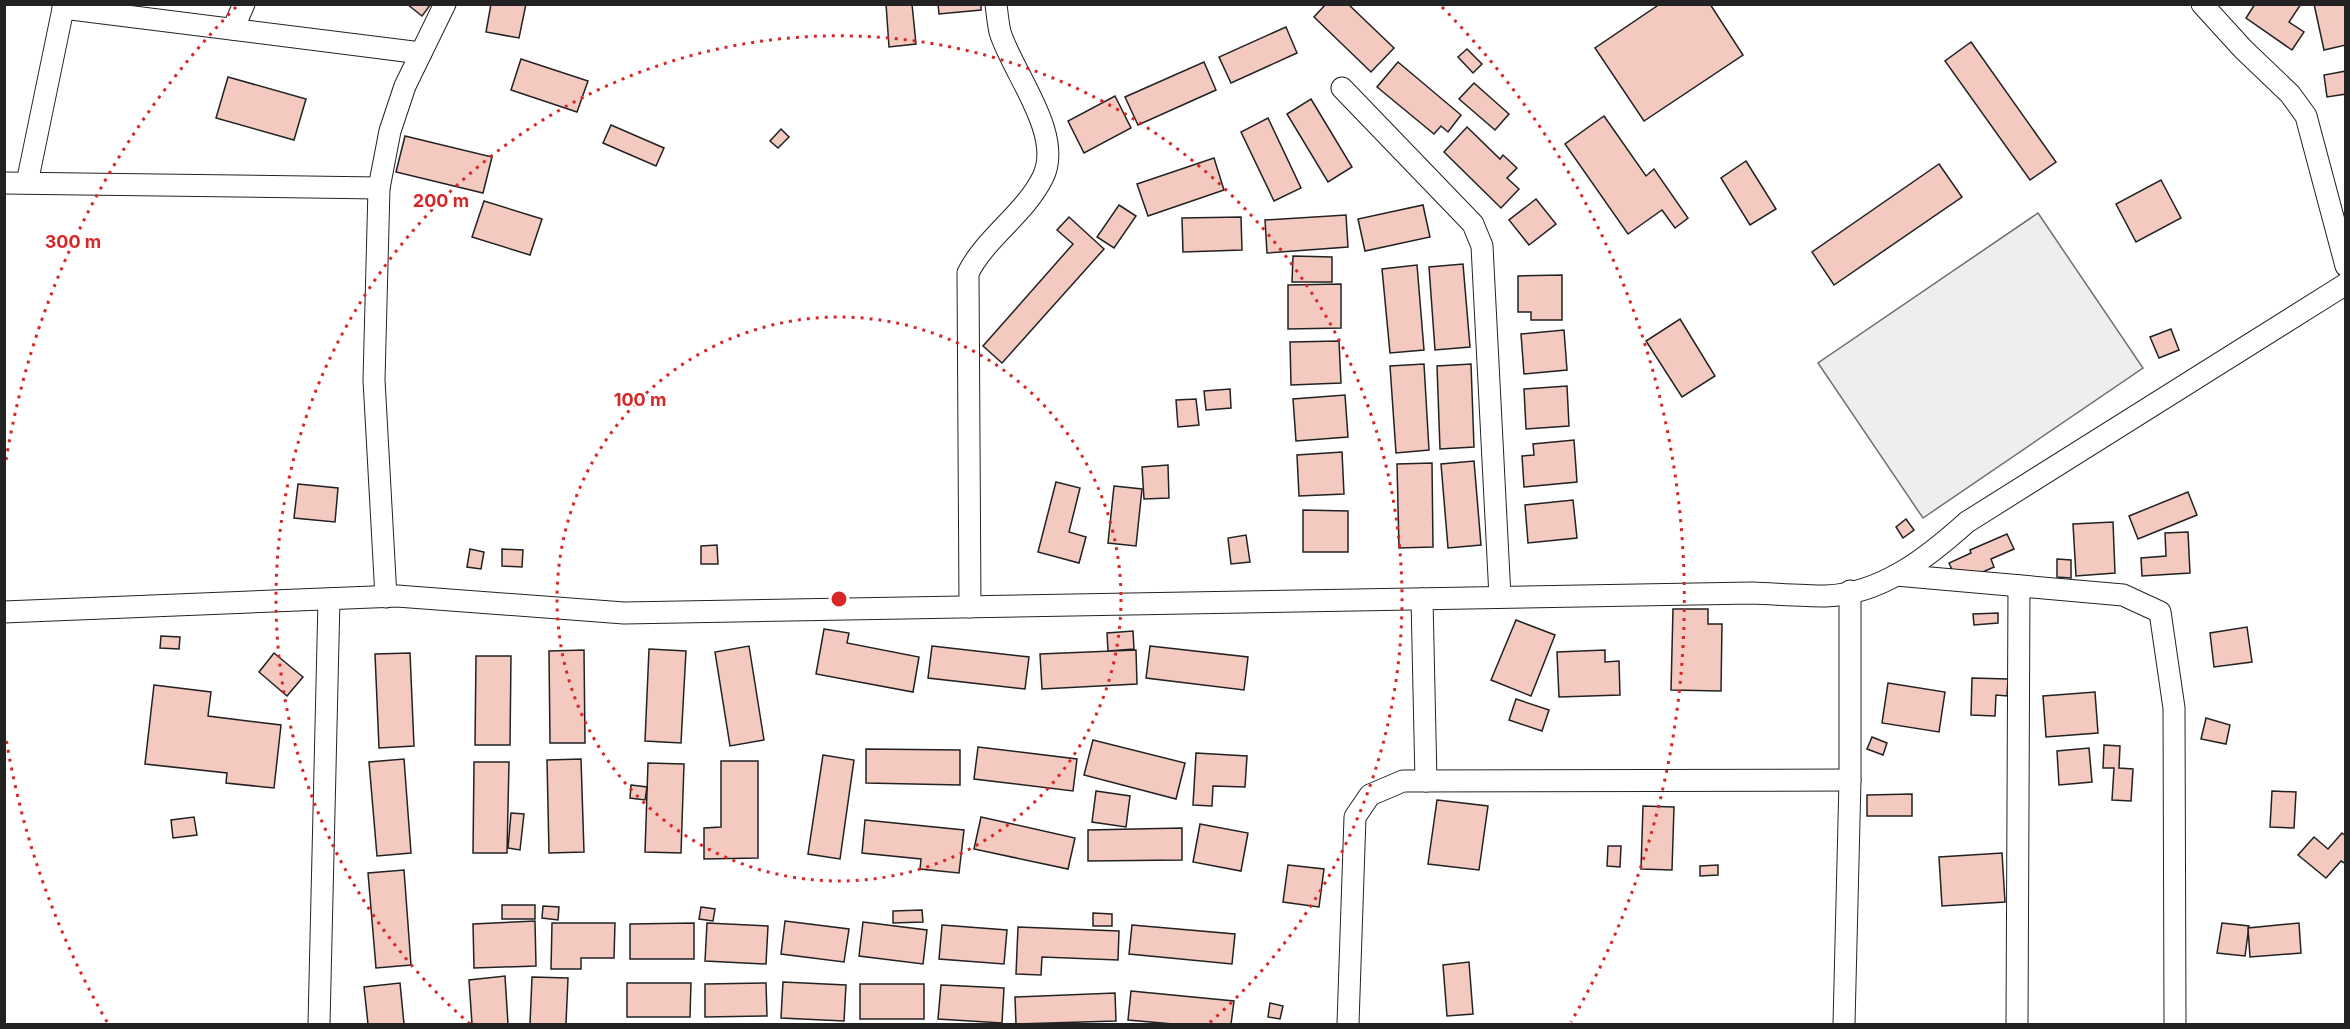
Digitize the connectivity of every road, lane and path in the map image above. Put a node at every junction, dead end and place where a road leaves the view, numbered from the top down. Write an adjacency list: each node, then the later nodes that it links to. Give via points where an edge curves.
1 (244, 4): 6 (street)
2 (445, 4): 7 (street)
3 (996, 4): 21 (street, via 1000,32 1040,117 1049,154 1044,176 1019,213 974,260 968,273)
4 (2202, 4): 12 (street, via 2290,94 2306,116)
5 (64, 6): 6 (street); 10 (street)
6 (233, 29): 7 (street)
7 (421, 53): 11 (street, via 390,131)
8 (1342, 88): 18 (street, via 1473,224 1482,246)
9 (4, 183): 10 (street)
10 (27, 183): 11 (street)
11 (379, 188): 17 (street, via 374,380)
12 (2346, 267)
13 (2346, 284): 14 (street, via 1967,522 1922,561)
14 (1896, 575): 15 (street); 16 (street)
15 (2019, 586): 28 (street); 29 (street, via 2123,595 2160,612 2174,708)
16 (1850, 591): 18 (street, via 1828,596 1752,593); 23 (street)
17 (386, 597): 19 (street); 21 (street, via 624,613)
18 (1500, 597): 20 (street)
19 (329, 599): 22 (street); 25 (street)
20 (1422, 599): 21 (street); 24 (street)
21 (970, 607)
22 (4, 612)
23 (1850, 780): 24 (street); 27 (street)
24 (1426, 781): 26 (street, via 1403,781 1370,795 1355,817)
25 (319, 1024)
26 (1348, 1024)
27 (1844, 1024)
28 (2017, 1024)
29 (2175, 1024)

